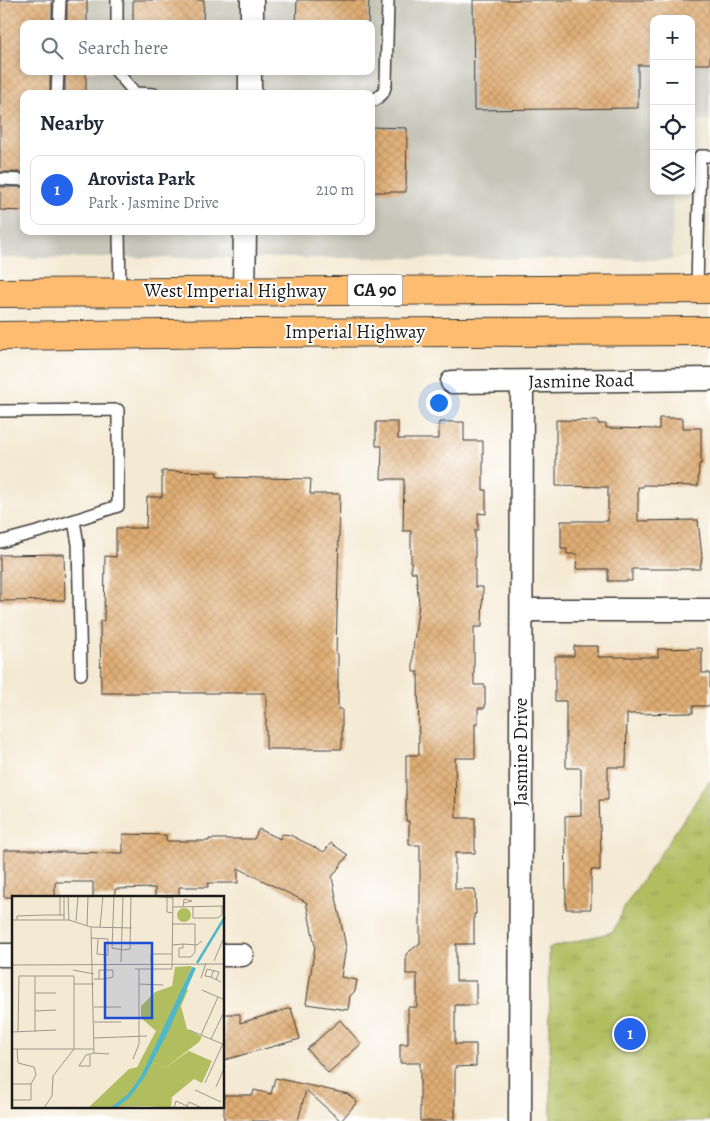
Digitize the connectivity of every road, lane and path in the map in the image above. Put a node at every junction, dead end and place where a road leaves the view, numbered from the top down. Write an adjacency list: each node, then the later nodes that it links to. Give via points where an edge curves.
1 (60, 0): 5 (lane)
2 (117, 0): 6 (lane)
3 (252, 0): 7 (street)
4 (388, 0): 14 (lane, via 386,84 383,93)
5 (59, 20)
6 (116, 20)
7 (252, 20)
8 (58, 75): 11 (lane)
9 (119, 75): 12 (lane)
10 (250, 75): 13 (street)
11 (57, 90)
12 (132, 90)
13 (250, 90)
14 (375, 100)
15 (710, 156): 20 (lane, via 700,156)
16 (0, 179): 17 (lane)
17 (20, 180)
18 (119, 235): 22 (lane)
19 (246, 235): 21 (street)
20 (703, 289): 21 (main road, West Imperial Highway / CA 90)
21 (244, 291): 22 (main road, West Imperial Highway / CA 90); 25 (main road)
22 (120, 292): 23 (main road, West Imperial Highway / CA 90)
23 (0, 293)
24 (710, 331): 25 (main road, Imperial Highway / CA 90)
25 (243, 332): 26 (main road, Imperial Highway / CA 90)
26 (0, 336)
27 (710, 379): 29 (street, Jasmine Road)
28 (452, 382): 29 (street, Jasmine Road)
29 (522, 382): 33 (street, Jasmine Drive)
30 (0, 412): 31 (lane, via 118,410 118,506)
31 (74, 521): 32 (lane); 35 (lane, via 78,544)
32 (0, 542)
33 (522, 610): 34 (street); 36 (street, Jasmine Drive)
34 (710, 610)
35 (81, 674)
36 (520, 1121)

